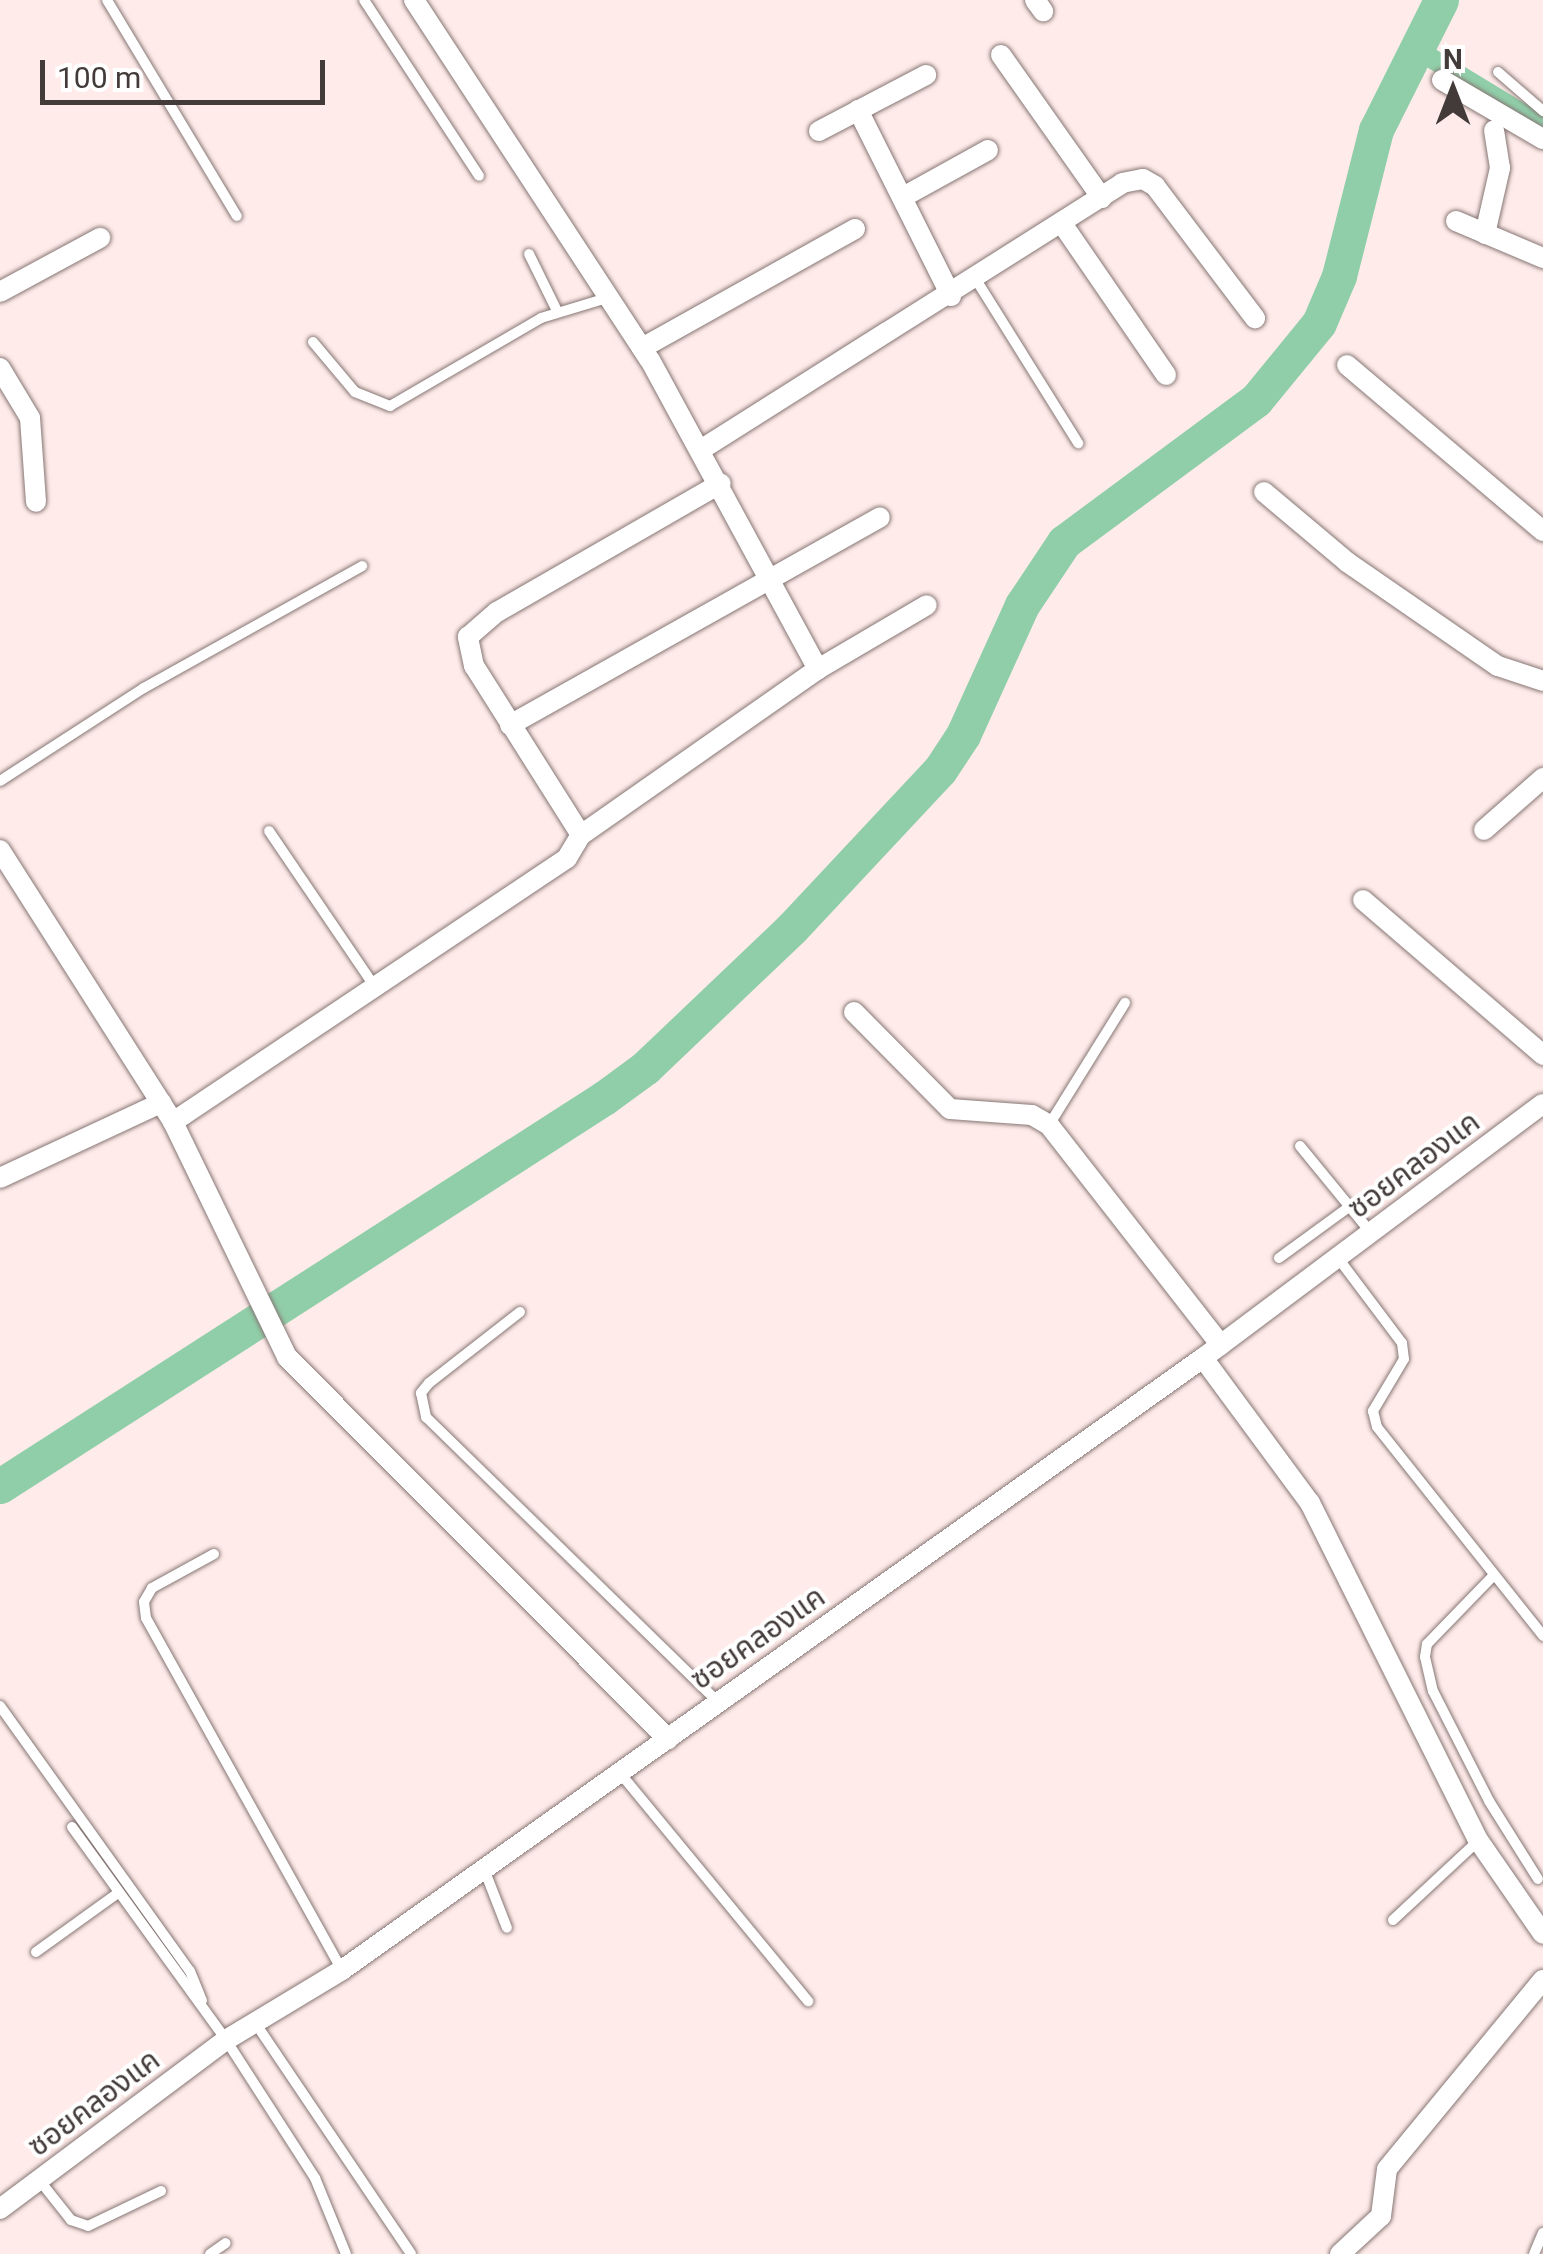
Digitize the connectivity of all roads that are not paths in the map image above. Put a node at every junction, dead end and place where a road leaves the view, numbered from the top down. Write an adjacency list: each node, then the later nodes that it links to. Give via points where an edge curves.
1 (107, 0): 17 (lane)
2 (364, 0): 14 (lane)
3 (414, 0): 28 (street)
4 (1001, 55): 16 (street)
5 (1498, 72): 9 (lane)
6 (926, 74): 8 (street)
7 (1442, 80): 12 (street)
8 (858, 110): 11 (street); 15 (street)
9 (1543, 110)
10 (1494, 130): 21 (street, via 1500,168)
11 (819, 131)
12 (1543, 139)
13 (988, 150): 15 (street)
14 (479, 176)
15 (903, 197): 27 (street)
16 (1102, 198): 19 (street); 30 (street, via 1122,183 1143,179 1155,186)
17 (237, 216)
18 (1456, 221): 21 (street)
19 (1062, 225): 25 (street); 35 (street)
20 (855, 228): 32 (street)
21 (1485, 234): 24 (street)
22 (100, 238): 26 (street)
23 (529, 254): 29 (lane)
24 (1543, 258)
25 (975, 278): 27 (street); 36 (lane)
26 (0, 292)
27 (950, 296): 37 (street)
28 (608, 298): 29 (lane); 32 (street)
29 (557, 311): 31 (lane, via 390,406 355,392)
30 (1255, 318)
31 (313, 342)
32 (642, 348): 37 (street)
33 (1347, 365): 42 (street)
34 (0, 368): 40 (street, via 30,418)
35 (1166, 375)
36 (1078, 443)
37 (702, 449): 38 (street)
38 (722, 483): 44 (street); 48 (street, via 473,627 468,637 474,666)
39 (1264, 492): 47 (street, via 1347,562 1498,666)
40 (36, 502)
41 (880, 516): 44 (street)
42 (1543, 530)
43 (362, 566): 50 (lane, via 144,688)
44 (772, 577): 46 (street); 48 (street)
45 (928, 606): 46 (street)
46 (818, 669): 53 (street)
47 (1543, 681)
48 (510, 725): 53 (street)
49 (1543, 778): 51 (street)
50 (0, 781)
51 (1484, 830)
52 (269, 831): 56 (lane)
53 (581, 835): 56 (street, via 559,863)
54 (0, 850): 60 (street)
55 (1363, 900): 59 (street)
56 (375, 987): 62 (street)
57 (1125, 1002): 63 (lane)
58 (854, 1012): 63 (street, via 950,1109 1032,1115)
59 (1543, 1055)
60 (161, 1104): 62 (street); 65 (street)
61 (1543, 1104): 67 (street, ซอยคลองแค)
62 (173, 1122): 77 (street, via 272,1333 298,1370)
63 (1048, 1125): 71 (street)
64 (1300, 1146): 66 (lane)
65 (0, 1178)
66 (1350, 1206): 67 (lane); 68 (lane)
67 (1372, 1235): 69 (street, ซอยคลองแค)
68 (1279, 1258)
69 (1338, 1258): 71 (street, ซอยคลองแค); 73 (lane, via 1402,1344 1404,1359 1373,1410 1377,1427)
70 (520, 1312): 75 (lane, via 429,1383 421,1393 426,1417)
71 (1212, 1352): 75 (street, ซอยคลองแค); 80 (street, via 1310,1504)
72 (214, 1554): 88 (lane, via 152,1588 144,1602 146,1618)
73 (1492, 1576): 74 (lane); 82 (lane, via 1427,1644 1425,1657 1433,1691 1488,1801)
74 (1543, 1636)
75 (719, 1703): 77 (street, ซอยคลองแค)
76 (0, 1706): 91 (lane, via 190,1971)
77 (668, 1739): 78 (street, ซอยคลองแค)
78 (620, 1773): 81 (street, ซอยคลองแค); 90 (lane)
79 (72, 1827): 83 (lane)
80 (1478, 1840): 84 (lane); 86 (street)
81 (484, 1869): 85 (lane); 88 (street, ซอยคลองแค)
82 (1538, 1879)
83 (118, 1893): 87 (lane); 91 (lane)
84 (1393, 1920)
85 (507, 1928)
86 (1543, 1934)
87 (36, 1952)
88 (342, 1970): 92 (street, ซอยคลองแค)
89 (1543, 1980): 102 (street, via 1388,2170 1381,2216)
90 (808, 2001)
91 (205, 2012): 93 (lane)
92 (256, 2024): 93 (street, ซอยคลองแค); 101 (lane)
93 (226, 2040): 94 (street, ซอยคลองแค); 100 (lane, via 315,2178)
94 (40, 2181): 95 (lane, via 71,2220 88,2226); 96 (street, ซอยคลองแค)
95 (161, 2190)
96 (0, 2209)
97 (1543, 2233): 103 (lane)
98 (226, 2243): 99 (lane)
99 (210, 2254)
100 (346, 2254)
101 (411, 2254)
102 (1340, 2254)
103 (1534, 2254)

